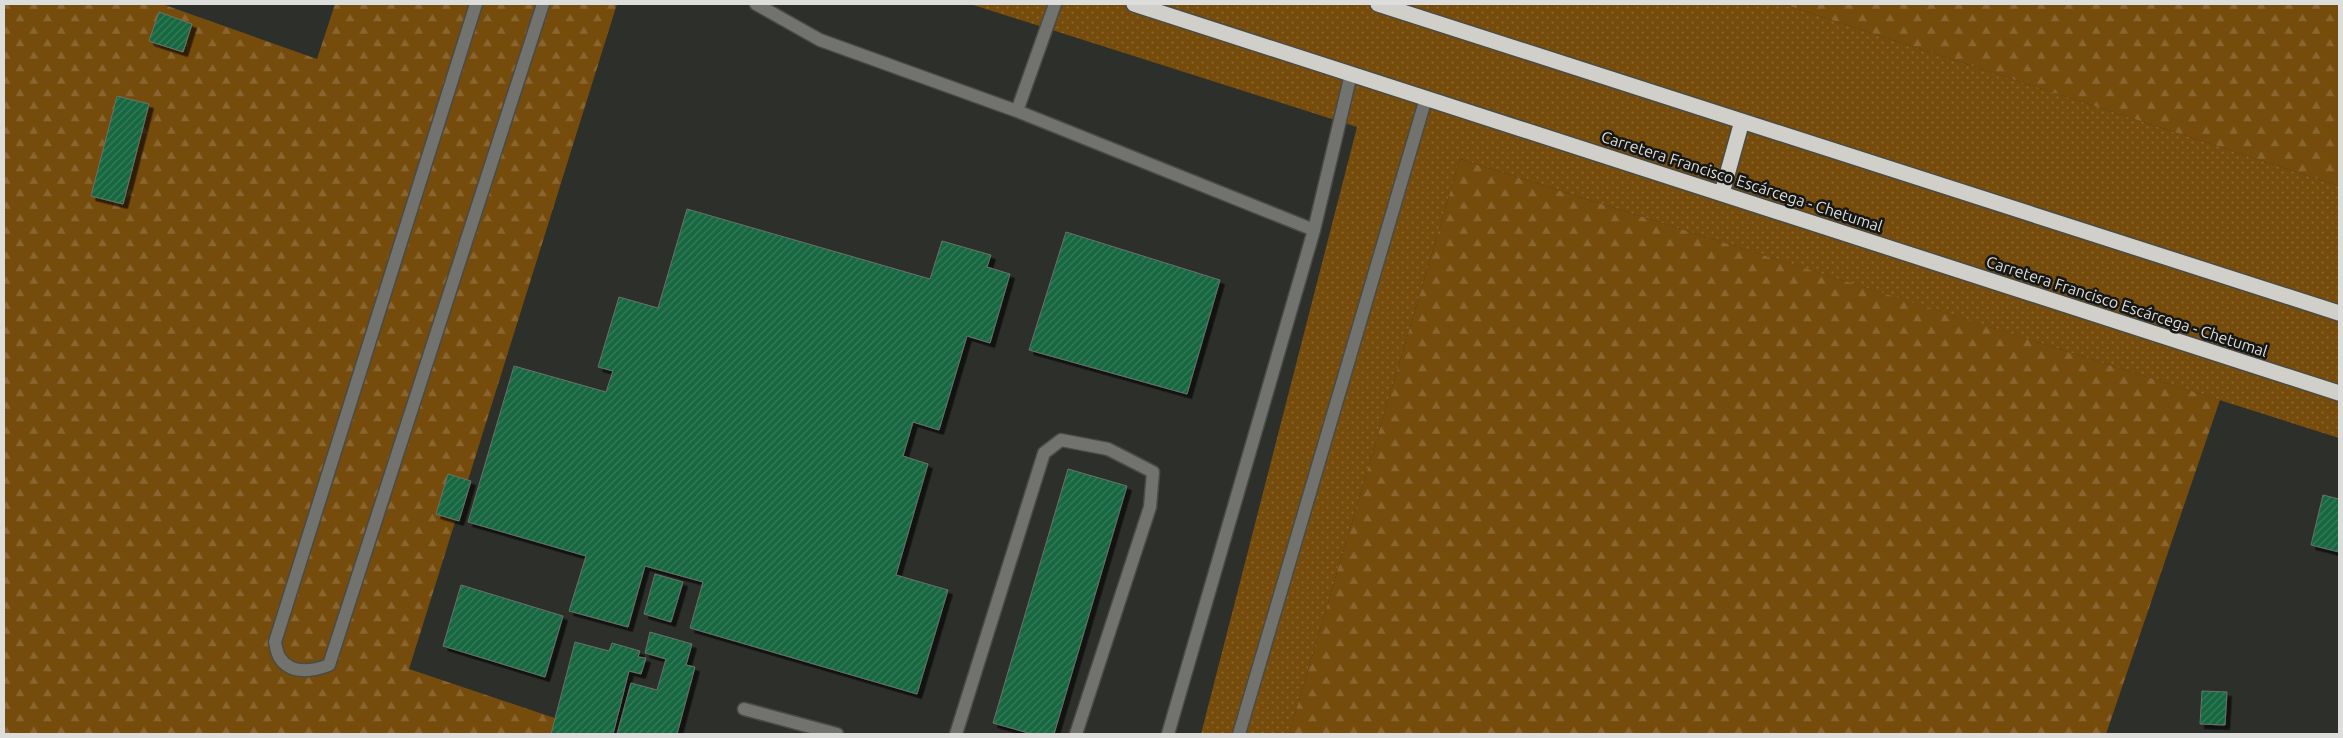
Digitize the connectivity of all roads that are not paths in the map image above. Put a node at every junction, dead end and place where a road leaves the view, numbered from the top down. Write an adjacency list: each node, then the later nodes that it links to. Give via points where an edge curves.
1 (476, 4): 2 (street, via 275,642 280,658 294,669 312,671 329,665)
2 (543, 4)
3 (756, 4): 9 (street, via 820,40)
4 (1055, 4): 9 (street)
5 (1134, 4): 7 (highway, Carretera Francisco Escárcega - Chetumal)
6 (1378, 4): 10 (highway)
7 (1351, 74): 8 (highway, Carretera Francisco Escárcega - Chetumal); 12 (street)
8 (1426, 98): 11 (highway, Carretera Francisco Escárcega - Chetumal); 20 (street)
9 (1017, 111): 12 (street)
10 (1742, 121): 11 (highway); 13 (highway)
11 (1722, 193): 14 (highway, Carretera Francisco Escárcega - Chetumal)
12 (1314, 230): 19 (street)
13 (2339, 313)
14 (2339, 393)
15 (744, 709): 16 (street)
16 (837, 734)
17 (956, 734): 18 (street, via 1044,454 1061,440 1108,449 1153,472 1150,507)
18 (1076, 734)
19 (1168, 734)
20 (1240, 734)

